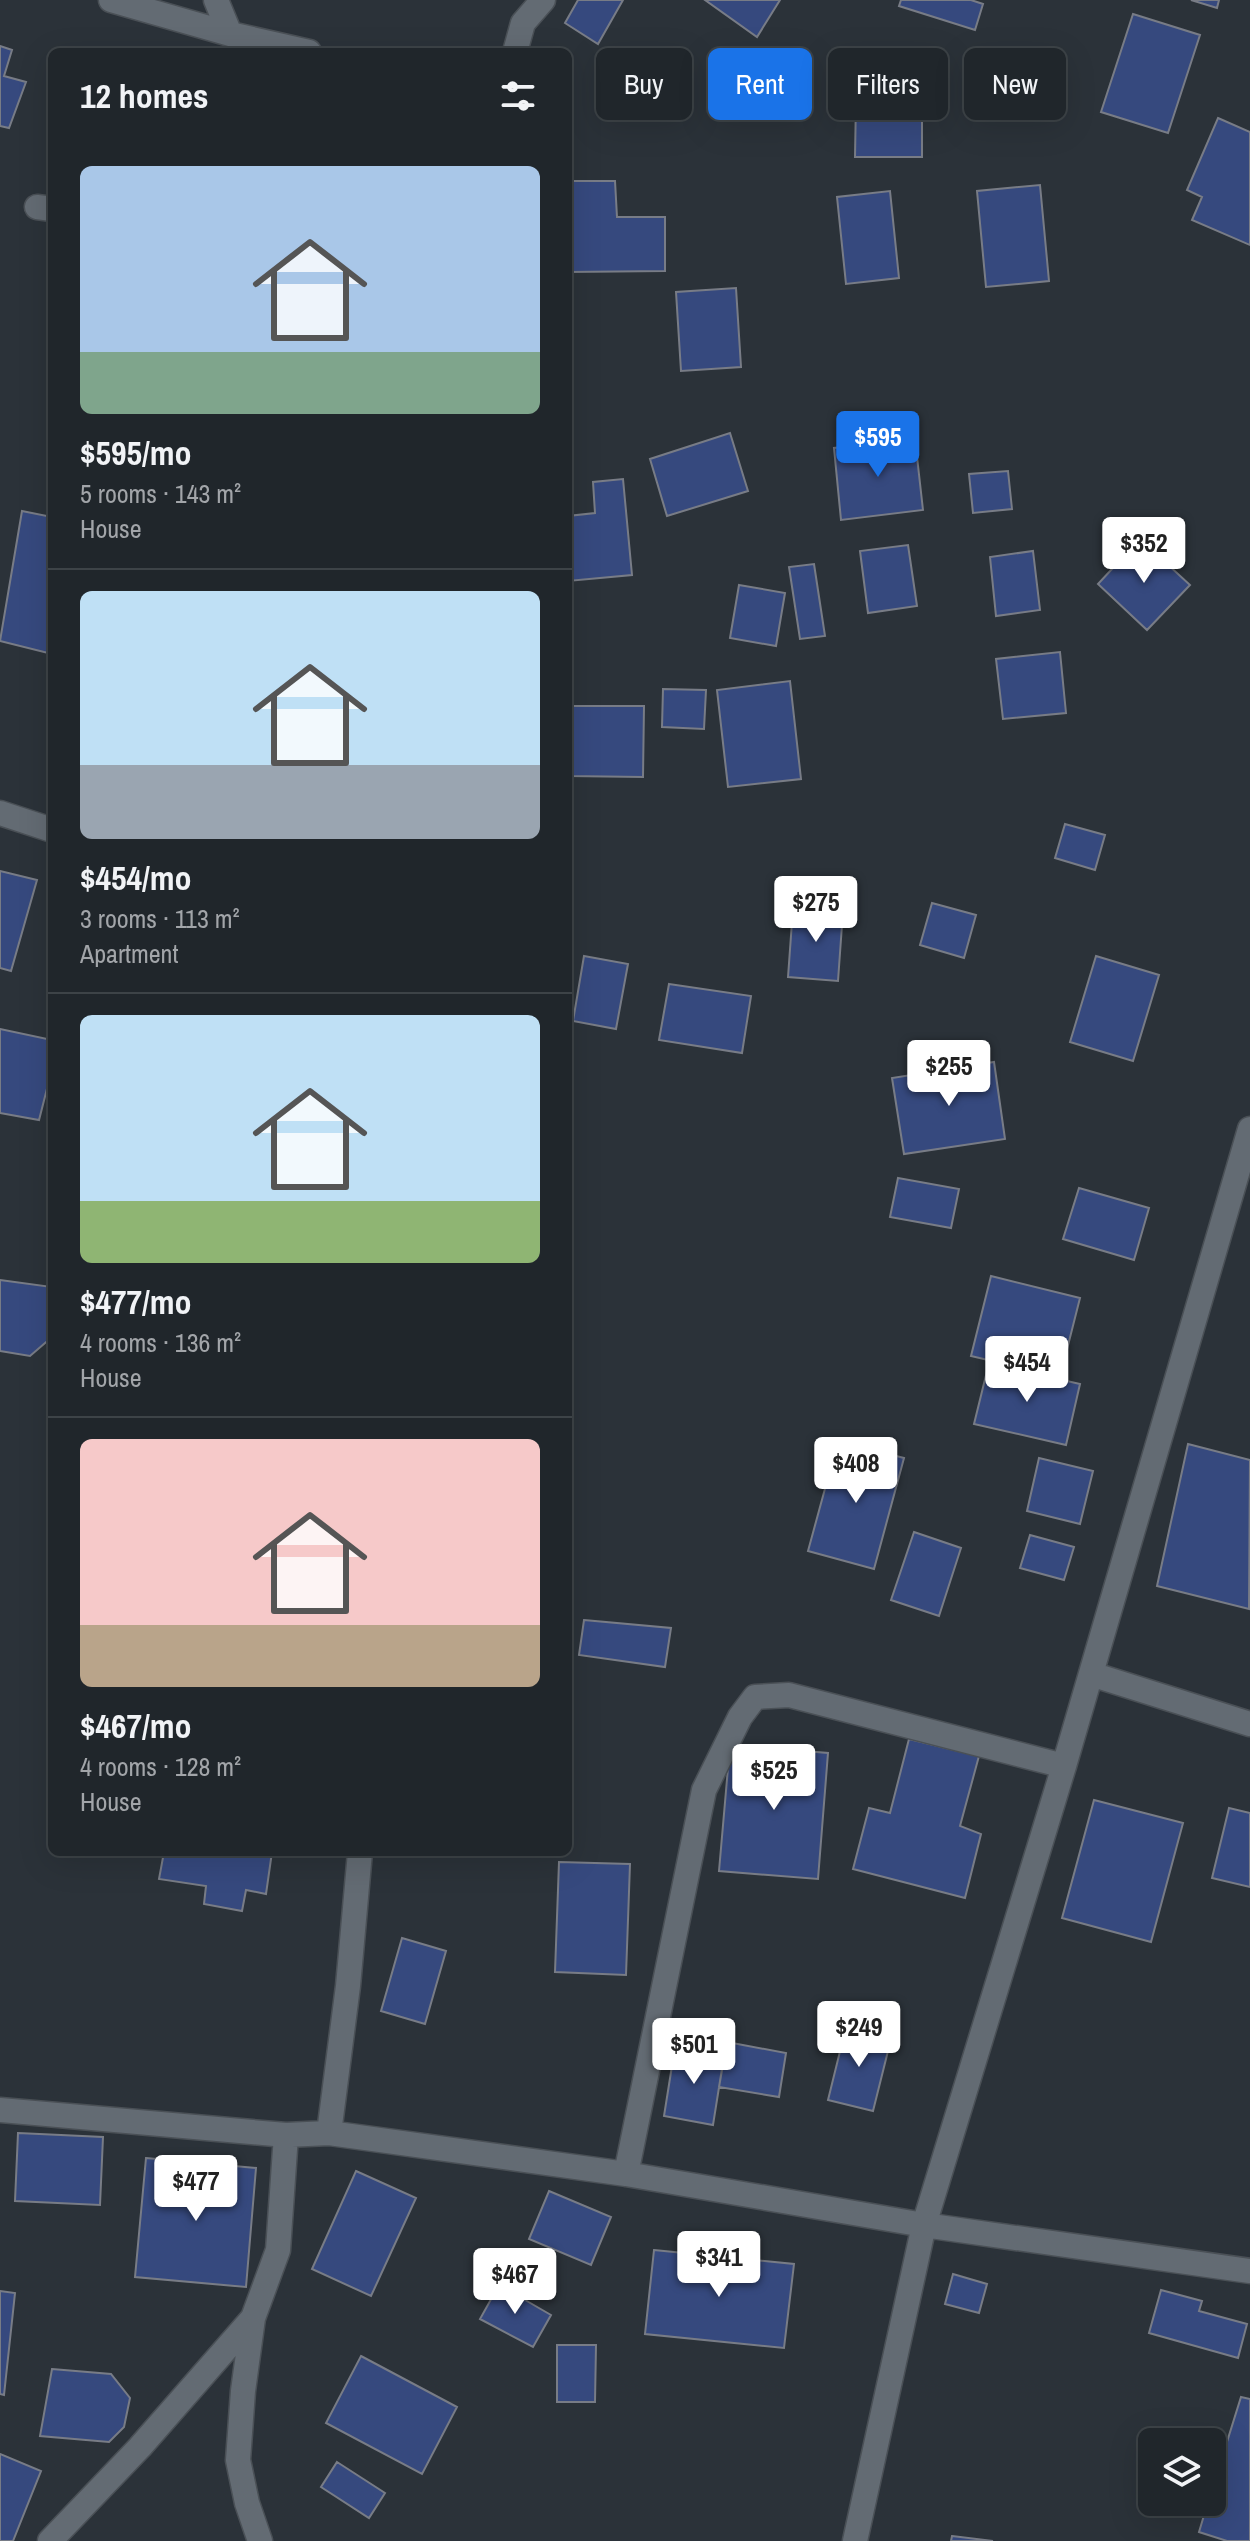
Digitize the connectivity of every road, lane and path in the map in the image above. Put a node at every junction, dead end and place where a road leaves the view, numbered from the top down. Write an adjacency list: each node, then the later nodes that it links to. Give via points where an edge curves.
1 (111, 0): 4 (street)
2 (216, 0): 4 (street)
3 (543, 0): 6 (street, via 523,23)
4 (230, 34): 5 (street)
5 (291, 48)
6 (516, 48)
7 (0, 813): 8 (street)
8 (48, 829)
9 (1250, 1129): 10 (street)
10 (1091, 1674): 11 (street); 12 (street)
11 (1250, 1724)
12 (1064, 1766): 17 (street, via 789,1695 755,1697 704,1790); 18 (street)
13 (360, 1856): 15 (street)
14 (0, 2110): 16 (street)
15 (329, 2133): 16 (street); 17 (street)
16 (286, 2135): 20 (street, via 278,2250)
17 (626, 2174): 18 (street)
18 (924, 2225): 19 (street); 23 (street)
19 (1250, 2271)
20 (253, 2318): 21 (street); 22 (street, via 238,2460)
21 (50, 2541)
22 (260, 2541)
23 (855, 2541)

